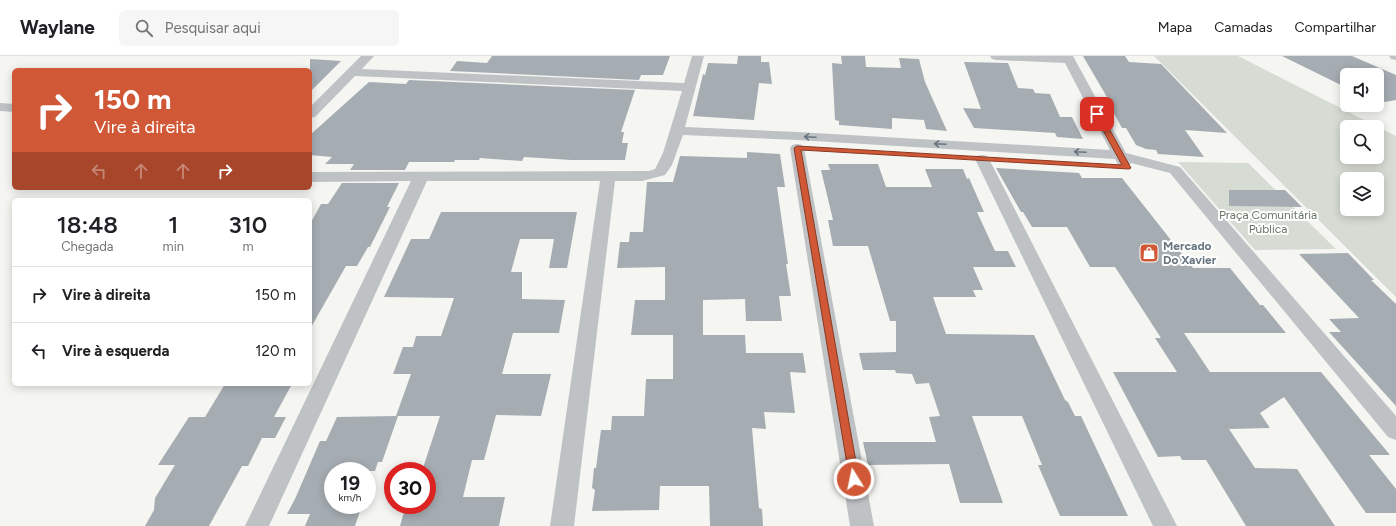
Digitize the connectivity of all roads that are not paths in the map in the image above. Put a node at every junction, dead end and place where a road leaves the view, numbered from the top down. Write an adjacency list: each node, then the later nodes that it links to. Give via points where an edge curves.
1 (368, 56): 5 (street)
2 (698, 56): 6 (street)
3 (996, 56): 4 (street)
4 (1068, 58): 13 (street)
5 (353, 72): 6 (street); 9 (street)
6 (689, 87): 10 (street)
7 (0, 107): 8 (street)
8 (12, 108)
9 (312, 112)
10 (676, 137): 11 (street, one-way to 10); 12 (street); 17 (street, via 660,172 649,175)
11 (867, 146): 12 (street); 13 (street, one-way to 11); 14 (street)
12 (797, 148): 23 (street)
13 (1118, 155): 15 (street); 16 (street)
14 (982, 159): 16 (street); 24 (street)
15 (1152, 165): 16 (street); 20 (street, via 1177,171)
16 (1127, 168)
17 (608, 176): 19 (street); 22 (street)
18 (312, 177): 19 (street)
19 (422, 177): 21 (street)
20 (1396, 431)
21 (257, 526)
22 (562, 526)
23 (862, 526)
24 (1165, 526)

